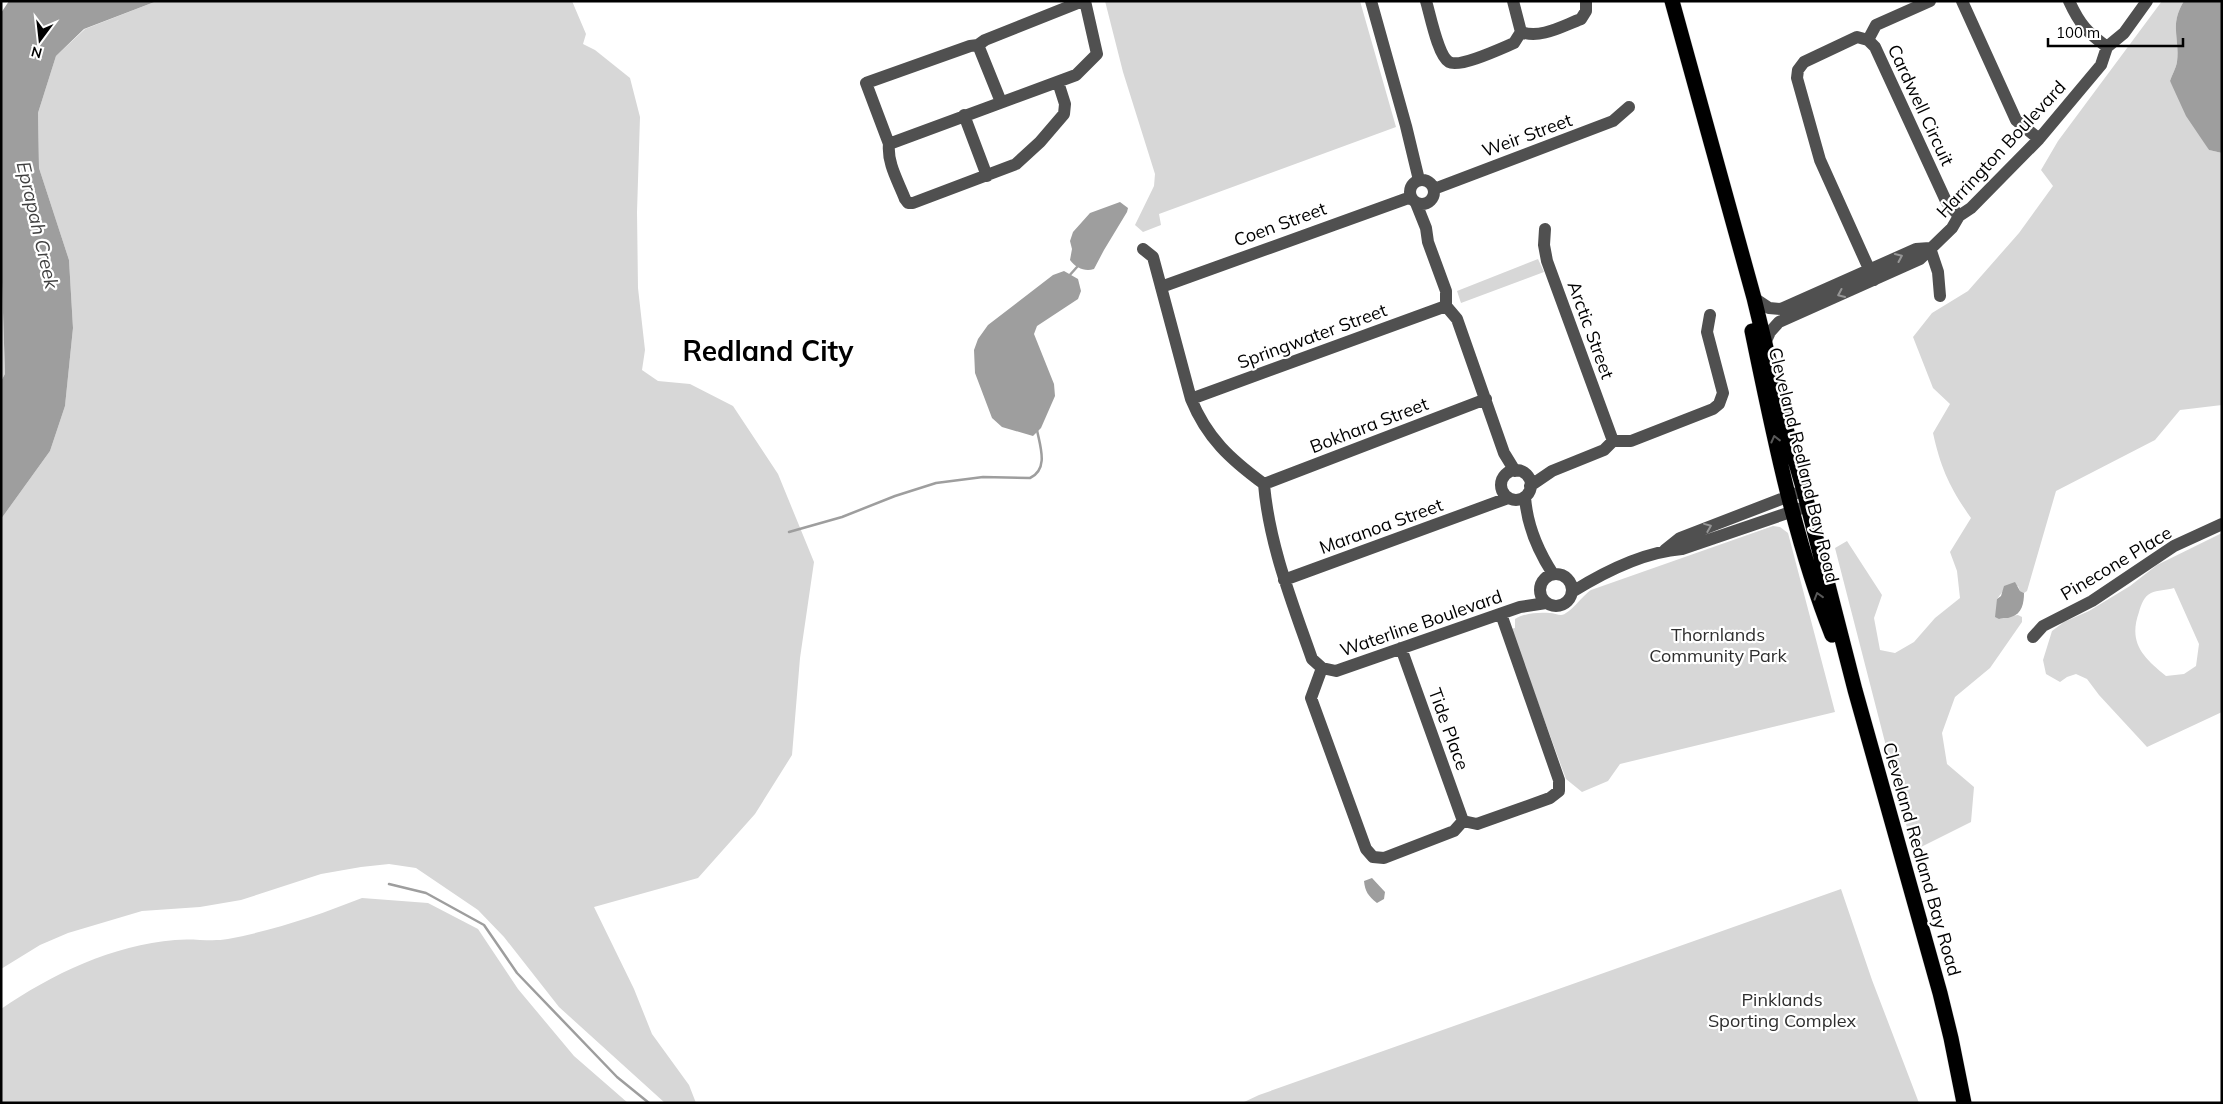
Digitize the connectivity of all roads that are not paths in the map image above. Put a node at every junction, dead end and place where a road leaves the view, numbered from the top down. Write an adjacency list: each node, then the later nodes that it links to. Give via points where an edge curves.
1 (1084, 1): 13 (street, via 985,40); 15 (street, via 1096,54 1076,75)
2 (1371, 1): 22 (street)
3 (1426, 1): 11 (street, via 1442,54 1449,62 1459,64 1514,43)
4 (1513, 1): 11 (street)
5 (1586, 1): 11 (street, via 1581,19 1540,34)
6 (1672, 1): 28 (highway, Cleveland Redland Bay Road)
7 (1930, 1): 12 (street, via 1876,25)
8 (1962, 1): 19 (street, via 2016,120)
9 (2069, 1): 14 (street, via 2086,32)
10 (2147, 1): 14 (street, Harrington Boulevard, via 2124,33)
11 (1521, 32)
12 (1868, 40): 25 (street, Cardwell Circuit, via 1875,47 1946,201); 31 (street, Cardwell Circuit, via 1857,37 1804,62 1797,78 1820,160)
13 (978, 46): 16 (street); 20 (street, via 970,46 866,83)
14 (2107, 47): 19 (street, Harrington Boulevard, via 2101,65)
15 (1058, 82): 16 (street); 21 (street, via 1065,104 1064,114 1016,164)
16 (1001, 102): 18 (street)
17 (1628, 107): 23 (street, Weir Street, via 1614,121)
18 (964, 115): 20 (street); 21 (street)
19 (2039, 139): 25 (street, Harrington Boulevard, via 1971,208)
20 (889, 144): 21 (street, via 891,164 908,203 913,204)
21 (987, 176)
22 (1419, 180): 23 (street, via 1430,182); 24 (street, via 1410,188)
23 (1433, 194): 24 (street, via 1424,204); 26 (street)
24 (1414, 200): 26 (street); 32 (street, Coen Street)
25 (1958, 216): 29 (street, Harrington Boulevard, via 1952,228)
26 (1426, 228): 35 (street, via 1446,291)
27 (1545, 229): 40 (street, Arctic Street, via 1547,261)
28 (1738, 243): 34 (highway, Cleveland Redland Bay Road); 44 (highway, Cleveland Redland Bay Road, one-way to 28, via 1769,418 1745,297)
29 (1930, 248): 31 (street, Harrington Boulevard, via 1916,250); 33 (street, via 1938,272)
30 (1143, 249): 32 (street, via 1153,257)
31 (1871, 275): 34 (street, Harrington Boulevard, via 1781,310 1769,308); 37 (street, Harrington Boulevard, one-way to 37, via 1779,322)
32 (1161, 287): 38 (street)
33 (1940, 296)
34 (1754, 298): 37 (highway, Cleveland Redland Bay Road)
35 (1446, 306): 38 (street, Springwater Street); 39 (street, via 1457,319)
36 (1710, 315): 40 (street, via 1707,332 1723,393 1719,404 1631,441)
37 (1765, 344): 43 (highway, Cleveland Redland Bay Road)
38 (1191, 399): 41 (street, via 1207,432)
39 (1486, 399): 41 (street, Bokhara Street); 42 (street)
40 (1613, 441): 42 (street, via 1604,450)
41 (1264, 484): 49 (street, Waterline Boulevard)
42 (1515, 487): 49 (street, Maranoa Street, via 1490,506); 50 (street)
43 (1804, 491): 44 (street); 45 (highway, Cleveland Redland Bay Road)
44 (1789, 496): 45 (highway, Cleveland Redland Bay Road); 47 (street, one-way to 44, via 1680,538)
45 (1801, 509): 47 (street, via 1682,549); 57 (highway, Cleveland Redland Bay Road, via 1818,600 1855,690)
46 (2222, 524): 53 (street, Pinecone Place, via 2174,546 2092,601 2044,626)
47 (1665, 550): 48 (street)
48 (1599, 574): 50 (street); 51 (street)
49 (1284, 580): 55 (street, Waterline Boulevard, via 1312,659)
50 (1549, 585): 51 (street, via 1570,583); 51 (street, via 1555,606 1564,604); 52 (street, Waterline Boulevard, via 1520,607)
51 (1572, 592)
52 (1501, 614): 54 (street, Waterline Boulevard); 56 (street, via 1560,786 1550,798 1477,824)
53 (2033, 637)
54 (1401, 648): 55 (street, Waterline Boulevard, via 1336,670); 56 (street, Tide Place)
55 (1322, 668): 56 (street, via 1312,698 1366,849 1373,857 1384,858 1454,831)
56 (1463, 821)
57 (1951, 1038): 58 (highway, Cleveland Redland Bay Road); 59 (highway, Cleveland Redland Bay Road)
58 (1964, 1103)
59 (1975, 1103)

